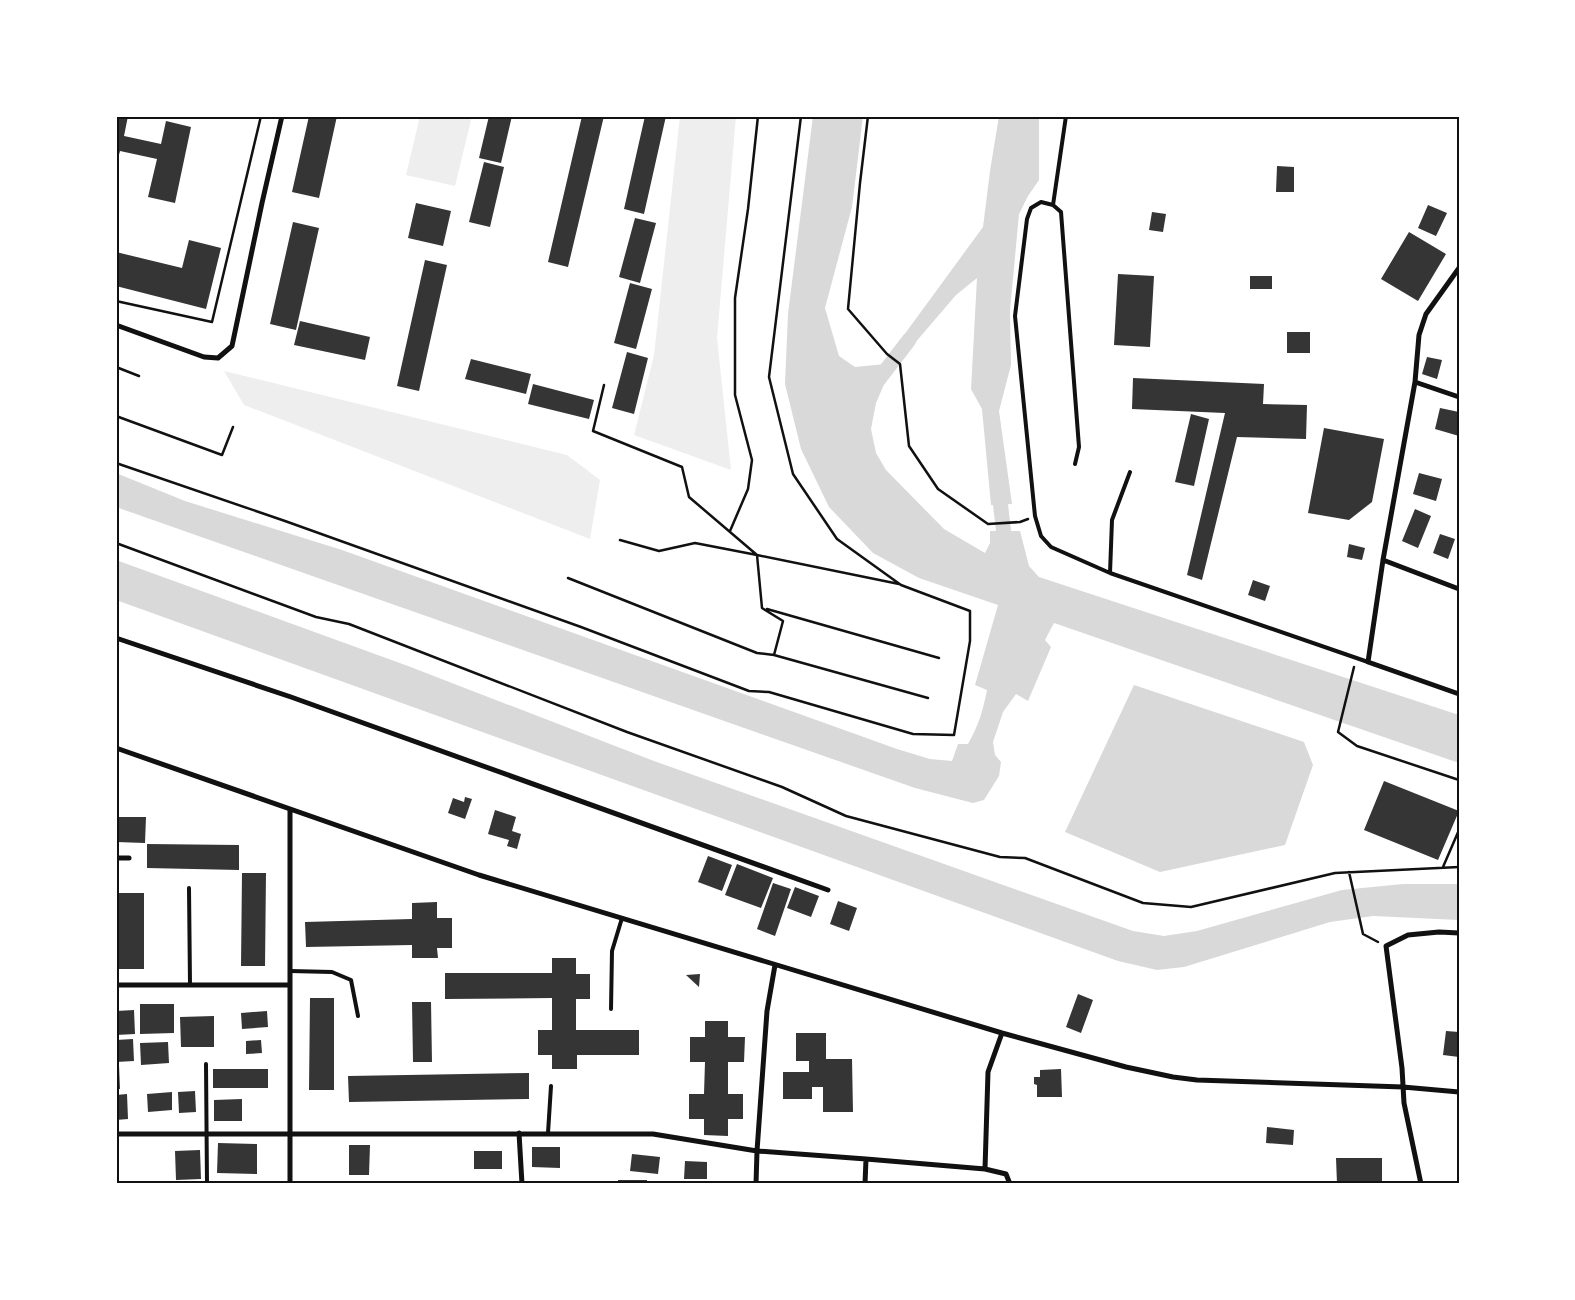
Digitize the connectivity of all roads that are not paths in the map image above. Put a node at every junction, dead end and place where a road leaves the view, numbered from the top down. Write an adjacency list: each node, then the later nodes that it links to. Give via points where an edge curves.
1 (282, 116): 5 (street, via 232,346 218,358 204,357)
2 (1066, 116): 3 (lane)
3 (1053, 205): 8 (lane, via 1061,212 1079,447); 11 (lane, via 1041,202 1031,208 1027,219 1015,316 1036,516 1041,536 1051,546)
4 (1459, 268): 6 (street, via 1426,314 1418,335)
5 (116, 325)
6 (1415, 382): 7 (street); 10 (street)
7 (1459, 397)
8 (1074, 464)
9 (1130, 472): 11 (lane, via 1112,520)
10 (1383, 560): 12 (street); 14 (street)
11 (1110, 573): 14 (lane)
12 (1459, 589)
13 (116, 638): 21 (street, via 291,697)
14 (1368, 662): 15 (street)
15 (1459, 694)
16 (116, 748): 17 (street)
17 (290, 808): 22 (street, via 479,875); 25 (street)
18 (116, 858): 19 (street)
19 (129, 858)
20 (189, 888): 27 (lane)
21 (828, 890)
22 (622, 918): 24 (street); 29 (lane, via 612,951)
23 (1459, 933): 34 (street, via 1408,935 1386,946)
24 (775, 965): 31 (street); 41 (street, via 767,1011)
25 (290, 971): 28 (street); 30 (lane, via 332,972 351,980)
26 (116, 985): 27 (street)
27 (190, 985): 28 (street)
28 (289, 985): 40 (street)
29 (611, 1009)
30 (358, 1016)
31 (1002, 1033): 34 (street, via 1100,1061 1173,1077); 43 (street, via 988,1072)
32 (206, 1064): 39 (lane)
33 (551, 1086): 37 (lane)
34 (1403, 1087): 35 (street); 50 (street)
35 (1459, 1092)
36 (519, 1133): 37 (street); 40 (street); 46 (street)
37 (548, 1133): 41 (street, via 653,1134)
38 (116, 1134): 39 (street)
39 (207, 1135): 40 (street); 44 (lane)
40 (290, 1135): 45 (street)
41 (757, 1152): 42 (street); 47 (street)
42 (866, 1158): 43 (street); 48 (street)
43 (985, 1169): 49 (street, via 1006,1174)
44 (207, 1184)
45 (290, 1184)
46 (522, 1184)
47 (756, 1184)
48 (865, 1184)
49 (1010, 1184)
50 (1421, 1184)

